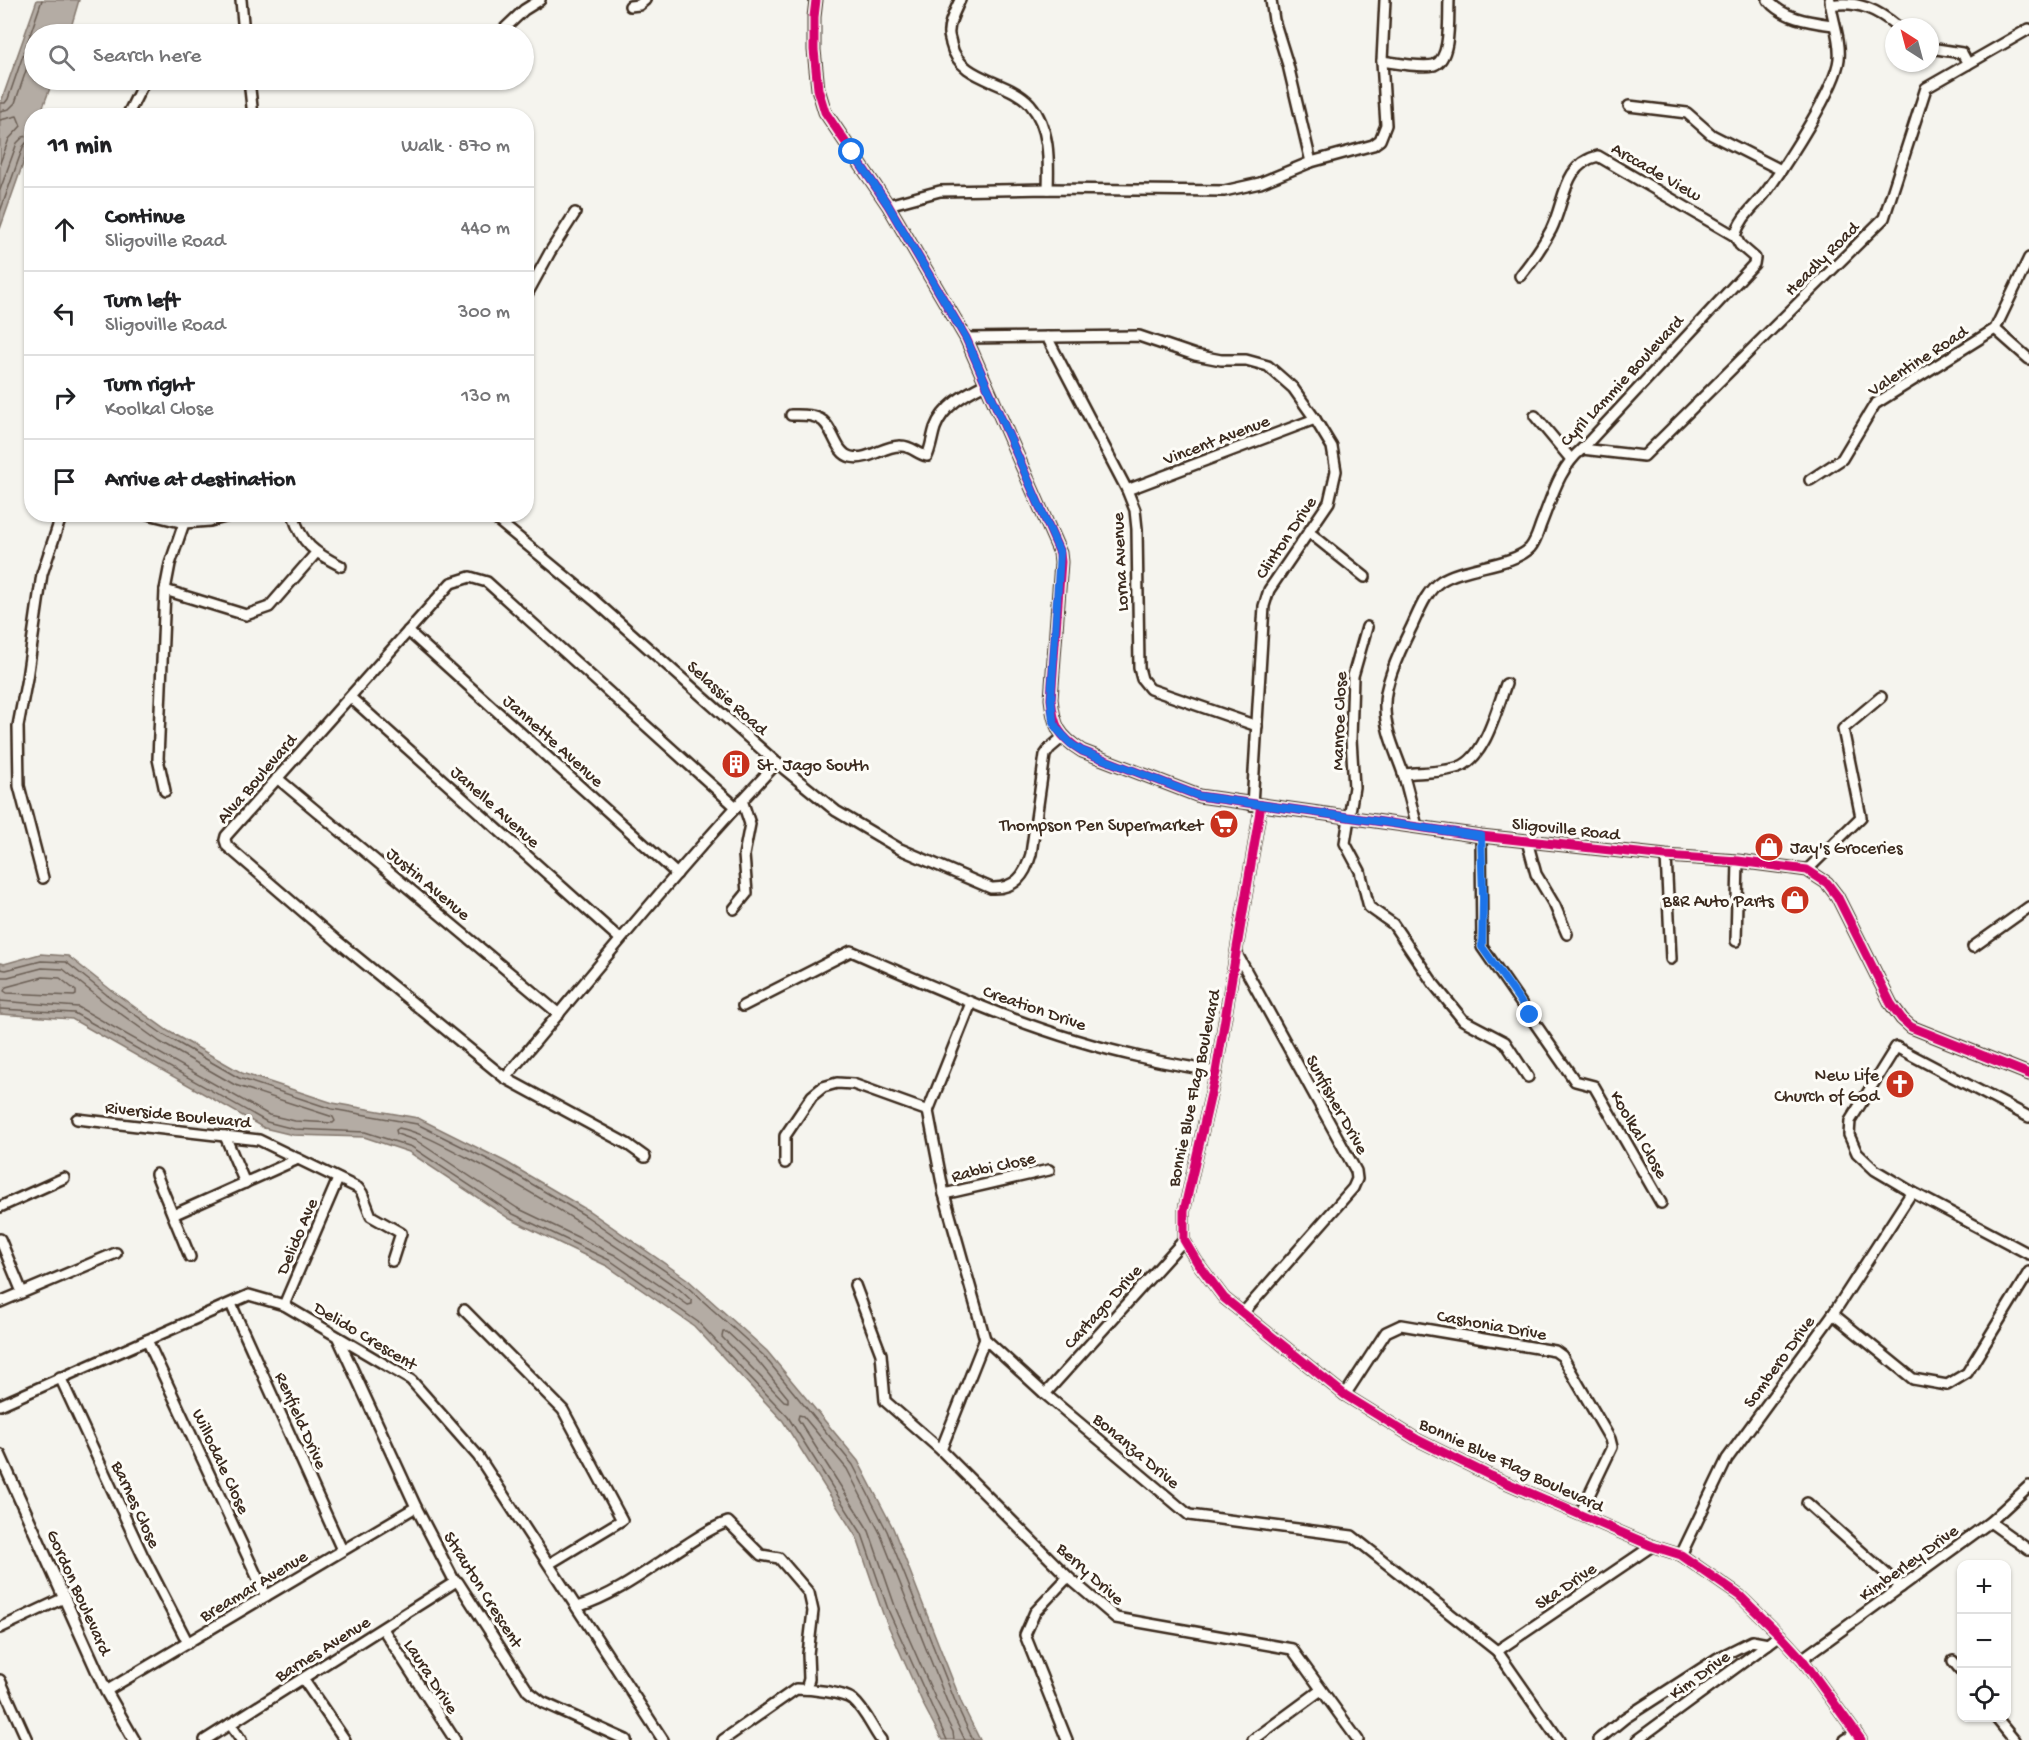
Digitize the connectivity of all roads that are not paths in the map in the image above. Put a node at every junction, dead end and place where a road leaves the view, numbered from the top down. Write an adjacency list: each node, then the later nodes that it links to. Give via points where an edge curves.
1 (241, 0): 13 (street)
2 (540, 0): 14 (street)
3 (645, 0): 11 (street)
4 (816, 0): 28 (street, via 814,50 820,100)
5 (960, 0): 27 (street, via 949,31 958,62 973,74 1010,89 1030,105 1043,128 1049,153)
6 (1271, 0): 25 (street)
7 (1385, 0): 18 (street)
8 (1449, 0): 18 (street, via 1446,51 1441,60 1434,65)
9 (1768, 0): 15 (street, via 1782,12)
10 (1830, 3): 12 (street, via 1858,4); 15 (street)
11 (630, 6)
12 (1888, 18)
13 (243, 24)
14 (509, 24)
15 (1833, 25): 26 (street, via 1839,59 1835,72)
16 (2029, 29): 19 (street, Headly Road)
17 (1939, 49): 19 (street, via 1962,53)
18 (1382, 61): 25 (street, via 1386,125 1380,140)
19 (1968, 64): 42 (street, Headly Road, via 1926,88 1884,218 1644,456)
20 (140, 90): 23 (street)
21 (250, 90): 24 (street)
22 (1629, 106): 26 (street, via 1687,113 1712,135)
23 (131, 108)
24 (252, 108)
25 (1311, 162): 27 (street, via 1260,183 1224,191)
26 (1781, 170): 30 (street, via 1743,217)
27 (1048, 189): 28 (street, via 940,191)
28 (888, 205): 36 (street)
29 (575, 213): 33 (street)
30 (1735, 236): 32 (street, Arccade View, via 1598,156 1586,159 1569,178 1552,228); 42 (street, Cyril Lammie Boulevard, via 1755,258 1754,264)
31 (2029, 258): 34 (street, Valentine Road)
32 (1520, 276)
33 (534, 281)
34 (1995, 329): 37 (street); 44 (street, Valentine Road, via 1875,404 1842,459)
35 (1047, 337): 36 (street, Clinton Drive); 41 (street, Clinton Drive, via 1139,336 1195,355 1268,366 1293,388); 45 (street, Lorna Avenue)
36 (966, 338): 38 (street)
37 (2029, 359)
38 (985, 384): 39 (street, via 967,393 938,420 927,456 903,445 853,458 845,455 824,422); 63 (street, via 1060,553 1051,699 1053,720)
39 (791, 415)
40 (1535, 416): 43 (street)
41 (1315, 419): 45 (street, Vincent Avenue); 52 (street, Clinton Drive, via 1332,447 1336,471 1329,502)
42 (1582, 448): 43 (street, Cyril Lammie Boulevard)
43 (1570, 458): 65 (street, Cyril Lammie Boulevard, via 1528,550 1454,574 1427,595 1406,638 1384,701 1386,728)
44 (1810, 480)
45 (1127, 490): 62 (street, Lorna Avenue, via 1137,529 1142,679 1150,689)
46 (59, 522): 78 (street, via 42,574 18,726 19,786)
47 (180, 522): 51 (street)
48 (197, 522): 51 (street)
49 (296, 522): 53 (street)
50 (500, 522): 64 (street, Selassie Road)
51 (184, 523): 56 (street)
52 (1310, 533): 55 (street); 62 (street, Clinton Drive, via 1269,590 1263,606)
53 (316, 554): 54 (street); 56 (street, via 269,607 246,615)
54 (341, 566)
55 (1365, 577)
56 (165, 590): 67 (street, via 158,759)
57 (1367, 627): 70 (street, Manroe Close, via 1353,676 1354,787)
58 (408, 631): 60 (street, Alva Boulevard); 68 (street, Alva Boulevard, via 451,583 470,577 487,582); 77 (street, Jannette Avenue)
59 (1506, 684): 65 (street, via 1488,734 1469,762 1459,767)
60 (350, 697): 66 (street, Alva Boulevard); 82 (street, Janelle Avenue)
61 (1881, 697): 76 (street, via 1842,729 1862,817)
62 (1257, 726): 69 (street, Clinton Drive)
63 (1063, 737): 64 (street, Selassie Road, via 1045,755 1027,869 1013,883 998,888 900,849 867,831); 69 (street, Sligoville Road, via 1082,751 1163,784 1199,796)
64 (777, 763): 68 (street)
65 (1403, 774): 71 (street, Cyril Lammie Boulevard)
66 (278, 778): 89 (street, Justin Avenue); 93 (street, Alva Boulevard, via 226,836 227,846)
67 (165, 791)
68 (739, 803): 77 (street); 80 (street, via 750,824 744,855 747,893)
69 (1256, 805): 70 (street, Sligoville Road); 85 (street, Bonnie Blue Flag Boulevard)
70 (1350, 817): 71 (street, Sligoville Road); 92 (street, Manroe Close, via 1345,843 1360,871 1369,906 1392,924 1462,1020 1505,1042)
71 (1417, 826): 72 (street, Sligoville Road)
72 (1481, 836): 73 (street, Sligoville Road); 108 (street, Koolkal Close, via 1482,947 1575,1081 1594,1086)
73 (1527, 841): 74 (street, Sligoville Road); 81 (street, via 1536,874)
74 (1666, 856): 75 (street, Sligoville Road); 86 (street)
75 (1738, 861): 76 (street, Sligoville Road); 83 (street)
76 (1807, 870): 91 (street, Sligoville Road, via 1827,883 1837,896 1902,1020)
77 (677, 874): 82 (street)
78 (43, 878)
79 (2029, 907): 84 (street)
80 (734, 909)
81 (1567, 934)
82 (620, 939): 89 (street)
83 (1736, 941)
84 (1972, 947)
85 (1237, 954): 90 (street, Bonnie Blue Flag Boulevard); 124 (street, Sunfisher Drive, via 1357,1179)
86 (1671, 959)
87 (971, 1003): 88 (street, Creation Drive, via 851,951); 90 (street, Creation Drive, via 1138,1057); 94 (street)
88 (743, 1006)
89 (559, 1014): 93 (street)
90 (1216, 1072): 112 (street, Bonnie Blue Flag Boulevard, via 1184,1211)
91 (2029, 1074)
92 (1528, 1077)
93 (505, 1078): 98 (street, Alva Boulevard)
94 (928, 1111): 100 (street, via 853,1084 837,1083 823,1088 812,1096 785,1136); 107 (street)
95 (2029, 1117): 106 (street, via 1896,1047 1850,1121 1849,1135 1857,1153 1875,1170)
96 (77, 1119): 97 (street, Riverside Boulevard)
97 (225, 1136): 99 (street, Riverside Boulevard, via 259,1140); 105 (street)
98 (645, 1157)
99 (298, 1159): 104 (street, Riverside Boulevard); 105 (street)
100 (785, 1163)
101 (1049, 1170): 107 (street, Rabbi Close)
102 (156, 1174): 110 (street)
103 (64, 1178): 109 (street)
104 (338, 1179): 116 (street, Riverside Boulevard, via 360,1191 370,1216 400,1231); 122 (street, Delido Ave)
105 (245, 1183): 110 (street)
106 (1912, 1192): 114 (street); 125 (street, Sombero Drive)
107 (944, 1194): 127 (street)
108 (1661, 1203)
109 (0, 1207)
110 (173, 1215): 115 (street)
111 (0, 1239): 119 (street)
112 (1184, 1240): 124 (street, Bonnie Blue Flag Boulevard, via 1224,1298); 130 (street, Cartago Drive)
113 (116, 1253): 119 (street)
114 (2029, 1254)
115 (190, 1257)
116 (392, 1261)
117 (2029, 1272): 125 (street, via 1966,1373 1947,1386 1913,1379)
118 (855, 1285): 133 (street, Berry Drive, via 881,1354 885,1401)
119 (22, 1292): 120 (street)
120 (0, 1302)
121 (231, 1304): 122 (street, Delido Crescent, via 249,1295); 128 (street, Delido Crescent); 141 (street, Renfield Drive)
122 (284, 1305): 126 (street, Delido Crescent)
123 (464, 1310): 144 (street, via 563,1410 622,1520)
124 (1243, 1312): 131 (street, Bonnie Blue Flag Boulevard)
125 (1833, 1314): 143 (street, Sombero Drive, via 1727,1459)
126 (338, 1338): 137 (street, Strauton Crescent); 144 (street, Delido Crescent, via 411,1380 478,1456)
127 (985, 1339): 130 (street, Bonanza Drive); 133 (street)
128 (147, 1340): 129 (street, Delido Crescent); 148 (street, Willodale Close)
129 (60, 1377): 132 (street, Delido Crescent); 154 (street, Barnes Close)
130 (1045, 1394): 156 (street, Bonanza Drive, via 1189,1515 1352,1536)
131 (1345, 1395): 138 (street, Bonnie Blue Flag Boulevard, via 1418,1440); 138 (street, Cashonia Drive, via 1386,1332 1401,1325 1555,1351 1562,1356 1612,1447)
132 (0, 1405)
133 (941, 1450): 145 (street, Berry Drive)
134 (0, 1455): 149 (street, Gordon Boulevard)
135 (2029, 1486): 139 (street, Kimberley Drive)
136 (1807, 1503): 147 (street)
137 (416, 1507): 141 (street, Breamar Avenue); 146 (street, Strauton Crescent)
138 (1580, 1514): 140 (street, Bonnie Blue Flag Boulevard)
139 (1990, 1522): 142 (street); 147 (street, Kimberley Drive)
140 (1652, 1546): 143 (street, Bonnie Blue Flag Boulevard); 156 (street, Ska Drive)
141 (342, 1550): 148 (street, Breamar Avenue)
142 (2029, 1550)
143 (1681, 1555): 153 (street, Bonnie Blue Flag Boulevard, via 1740,1596)
144 (549, 1564): 150 (street, Delido Crescent)
145 (1068, 1577): 164 (street, Berry Drive, via 1116,1618 1292,1649); 178 (street, via 1035,1612 1025,1635)
146 (455, 1582): 152 (street, Barnes Avenue); 174 (street, Strauton Crescent, via 528,1691 542,1702)
147 (1901, 1587): 157 (street, Kimberley Drive)
148 (266, 1596): 154 (street, Breamar Avenue)
149 (64, 1598): 151 (street); 163 (street, Gordon Boulevard)
150 (577, 1607): 162 (street, via 597,1601 705,1533 731,1523 761,1555 779,1558 809,1593 813,1611); 175 (street, Delido Crescent)
151 (0, 1628)
152 (383, 1629): 160 (street, Barnes Avenue); 173 (street, Laura Drive)
153 (1780, 1635): 155 (street, Kim Drive); 157 (street, Bonnie Blue Flag Boulevard)
154 (188, 1644): 163 (street, Breamar Avenue)
155 (1768, 1644): 182 (street, via 1752,1641 1718,1658); 183 (street, Kim Drive)
156 (1497, 1651): 181 (street, Bonanza Drive)
157 (1802, 1659): 167 (street, Bonnie Blue Flag Boulevard)
158 (1953, 1661): 159 (street)
159 (1959, 1668)
160 (303, 1678): 166 (street, Barnes Avenue); 172 (street)
161 (0, 1680): 168 (street)
162 (806, 1689): 176 (street, via 796,1689); 177 (street, via 852,1699)
163 (106, 1690): 169 (street, Gordon Boulevard)
164 (1322, 1690): 179 (street); 180 (street, Berry Drive)
165 (1999, 1722): 185 (street)
166 (230, 1724): 170 (street, Barnes Avenue); 171 (street)
167 (1858, 1736): 184 (street)
168 (27, 1740)
169 (134, 1740)
170 (205, 1740)
171 (241, 1740)
172 (345, 1740)
173 (455, 1740)
174 (626, 1740)
175 (663, 1740)
176 (723, 1740)
177 (881, 1740)
178 (1068, 1740)
179 (1253, 1740)
180 (1358, 1740)
181 (1559, 1740)
182 (1598, 1740)
183 (1637, 1740)
184 (1845, 1740)
185 (2014, 1740)

